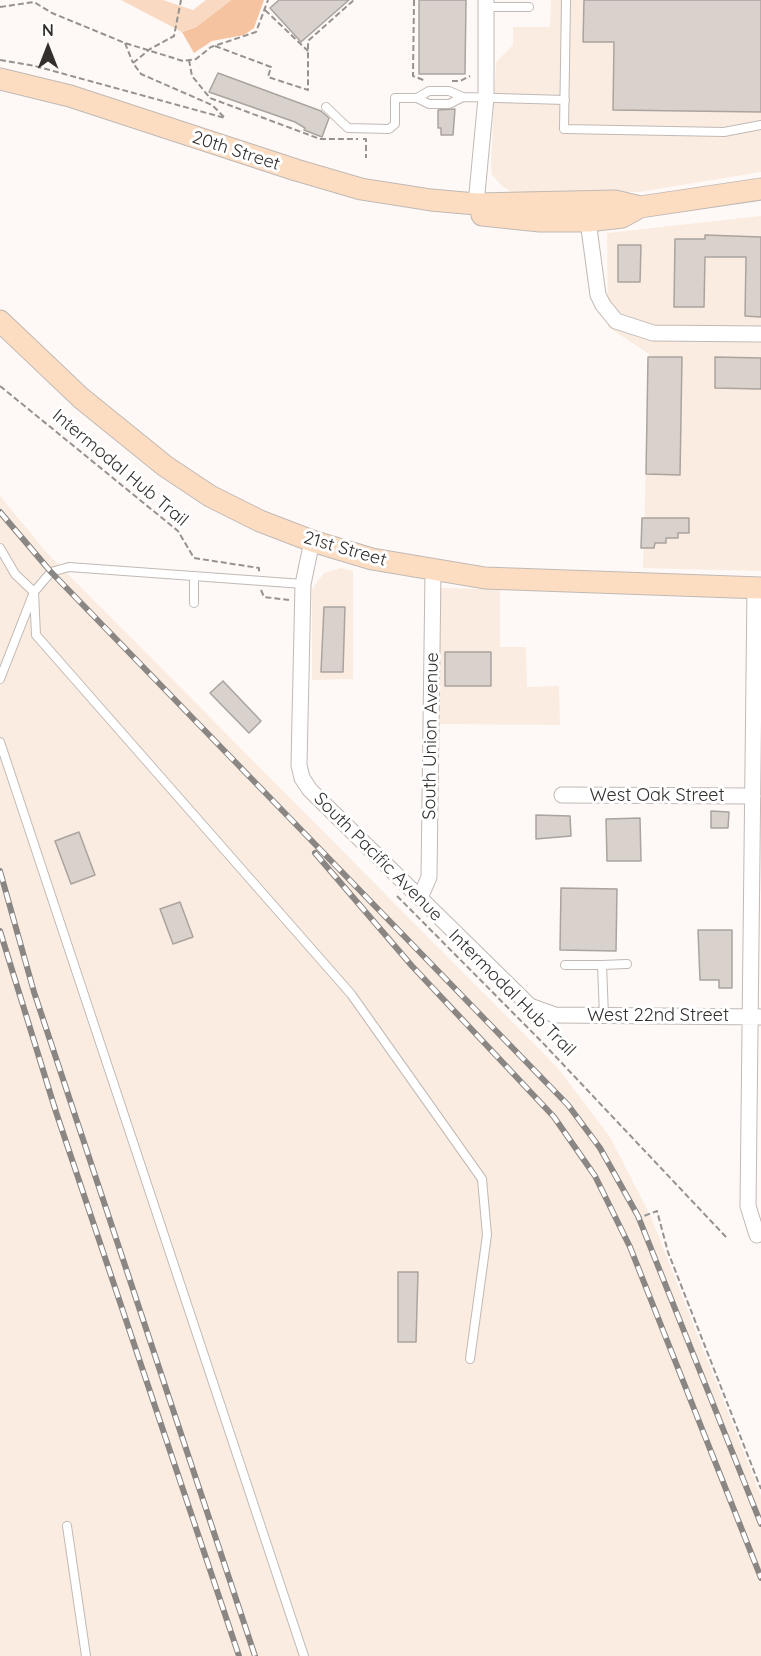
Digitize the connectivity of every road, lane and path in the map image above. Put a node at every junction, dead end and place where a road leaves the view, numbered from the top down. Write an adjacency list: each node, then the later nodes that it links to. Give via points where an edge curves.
1 (181, 0): 14 (path, via 174,36)
2 (268, 0): 9 (path)
3 (354, 0): 10 (path)
4 (414, 0): 21 (path, via 413,76)
5 (566, 0): 26 (lane)
6 (486, 4): 8 (lane); 25 (street)
7 (0, 7): 11 (path, via 34,2)
8 (529, 7)
9 (265, 10): 12 (path, via 256,32); 13 (path)
10 (308, 41): 13 (path); 15 (path)
11 (125, 43): 14 (path); 18 (path)
12 (215, 46): 15 (path, via 271,67 268,76 305,90); 17 (path)
13 (302, 46): 15 (path)
14 (150, 49): 17 (path, via 175,60); 18 (path)
15 (308, 51)
16 (0, 60): 18 (path, via 225,118 212,105 141,74)
17 (189, 60): 29 (path, via 192,76 205,95 320,139 366,140)
18 (133, 63)
19 (470, 76): 22 (path)
20 (0, 79): 31 (main road, 20th Street, via 70,96 361,189)
21 (430, 81)
22 (450, 81)
23 (463, 97): 24 (lane, via 449,104 429,104); 24 (lane, via 449,91 429,91); 25 (lane)
24 (417, 98): 27 (lane, via 395,98 395,124 389,129 348,128)
25 (486, 98): 26 (lane); 31 (street)
26 (565, 100): 28 (lane, via 564,129 724,132)
27 (326, 107)
28 (761, 125)
29 (366, 158)
30 (761, 189): 32 (main road, 20th Street)
31 (476, 204): 32 (main road, 20th Street, via 615,201); 33 (main road, 20th Street, via 484,217)
32 (640, 207): 33 (main road, 20th Street, via 622,217)
33 (588, 222): 35 (street, via 598,295 616,321 653,333)
34 (0, 321): 37 (main road, 21st Street, via 81,398 165,466 210,496)
35 (761, 334)
36 (0, 386): 39 (path, Intermodal Hub Trail, via 178,531 194,558)
37 (312, 541): 40 (main road, 21st Street); 42 (street, South Pacific Avenue)
38 (0, 548): 45 (lane, via 15,574)
39 (259, 568)
40 (433, 572): 44 (main road, 21st Street, via 485,578); 55 (street, South Union Avenue, via 429,877)
41 (194, 576): 42 (lane); 45 (lane, via 69,567 51,572); 46 (lane)
42 (303, 584): 47 (street, South Pacific Avenue)
43 (260, 587): 47 (path, via 264,597)
44 (758, 588): 53 (street)
45 (34, 592): 48 (lane); 65 (lane, via 36,635 351,994 482,1179 487,1235)
46 (194, 603)
47 (303, 605): 55 (street, South Pacific Avenue, via 299,765 302,778)
48 (0, 679)
49 (0, 742): 51 (lane)
50 (0, 766): 51 (lane)
51 (9, 770): 69 (lane)
52 (562, 795): 53 (street, West Oak Street)
53 (753, 796): 61 (street)
54 (393, 892): 64 (path, Intermodal Hub Trail, via 541,1041)
55 (420, 898): 59 (street, South Pacific Avenue, via 530,1006)
56 (627, 964): 58 (lane)
57 (565, 965): 58 (lane)
58 (602, 965): 60 (lane)
59 (555, 1015): 60 (street, West 22nd Street)
60 (604, 1016): 61 (street, West 22nd Street)
61 (755, 1017): 63 (street, via 748,1206)
62 (636, 1219): 66 (path, via 657,1211 668,1252)
63 (757, 1235)
64 (726, 1237)
65 (471, 1359)
66 (761, 1489)
67 (67, 1526): 68 (lane)
68 (86, 1656)
69 (304, 1656)

